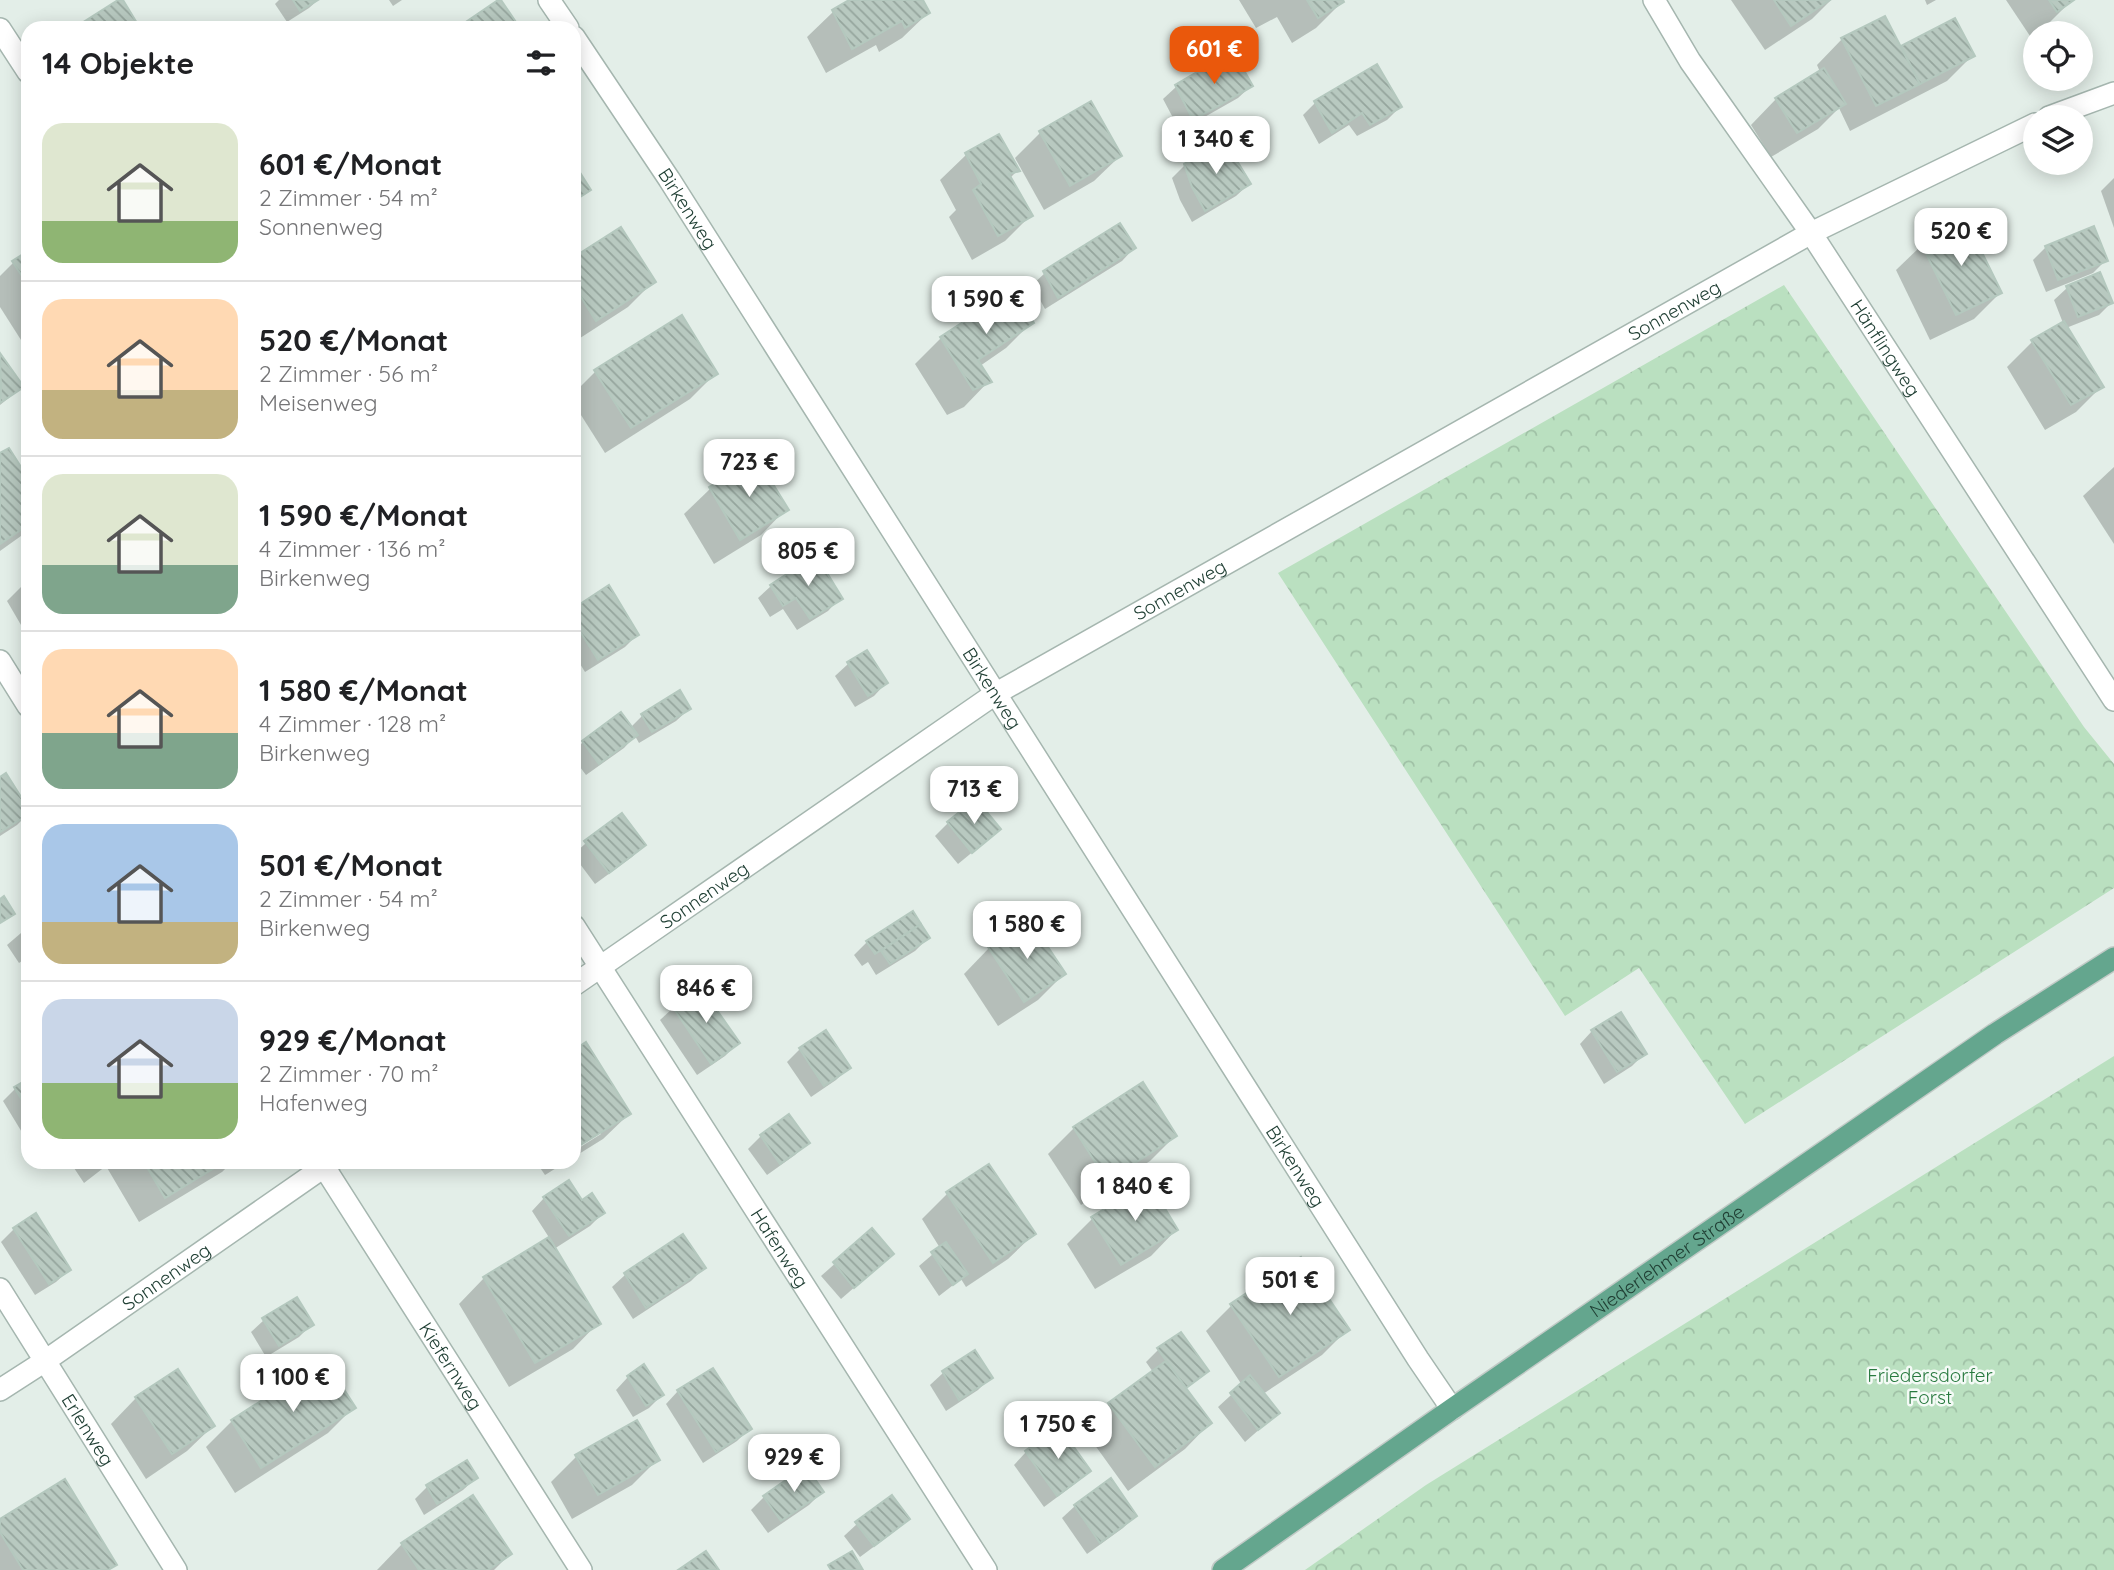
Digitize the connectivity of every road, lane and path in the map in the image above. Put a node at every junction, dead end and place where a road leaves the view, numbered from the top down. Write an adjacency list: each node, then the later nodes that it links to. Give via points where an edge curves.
1 (549, 0): 3 (street)
2 (1654, 0): 10 (street, Hänflingweg, via 1690,61)
3 (563, 21)
4 (0, 29): 6 (street)
5 (581, 47): 12 (street, Birkenweg)
6 (21, 61)
7 (2114, 93): 8 (street)
8 (2080, 105)
9 (2023, 130): 10 (street, Sonnenweg)
10 (1811, 233): 12 (street, Sonnenweg); 14 (street, Hänflingweg)
11 (0, 661): 13 (street)
12 (995, 694): 17 (street, Sonnenweg); 24 (street, Birkenweg)
13 (21, 695)
14 (2114, 700)
15 (581, 937): 17 (street, Hafenweg)
16 (2114, 958): 24 (main road, Niederlehmer Straße, via 1995,1034)
17 (600, 967): 18 (street, Sonnenweg); 27 (street, Hafenweg)
18 (581, 980)
19 (318, 1169): 22 (street, Sonnenweg)
20 (328, 1169): 26 (street, Kiefernweg)
21 (0, 1289): 22 (street, Erlenweg)
22 (45, 1361): 23 (street, Sonnenweg); 25 (street, Erlenweg)
23 (0, 1390)
24 (1452, 1409): 28 (main road, Niederlehmer Straße)
25 (176, 1570)
26 (580, 1570)
27 (986, 1570)
28 (1223, 1570)

